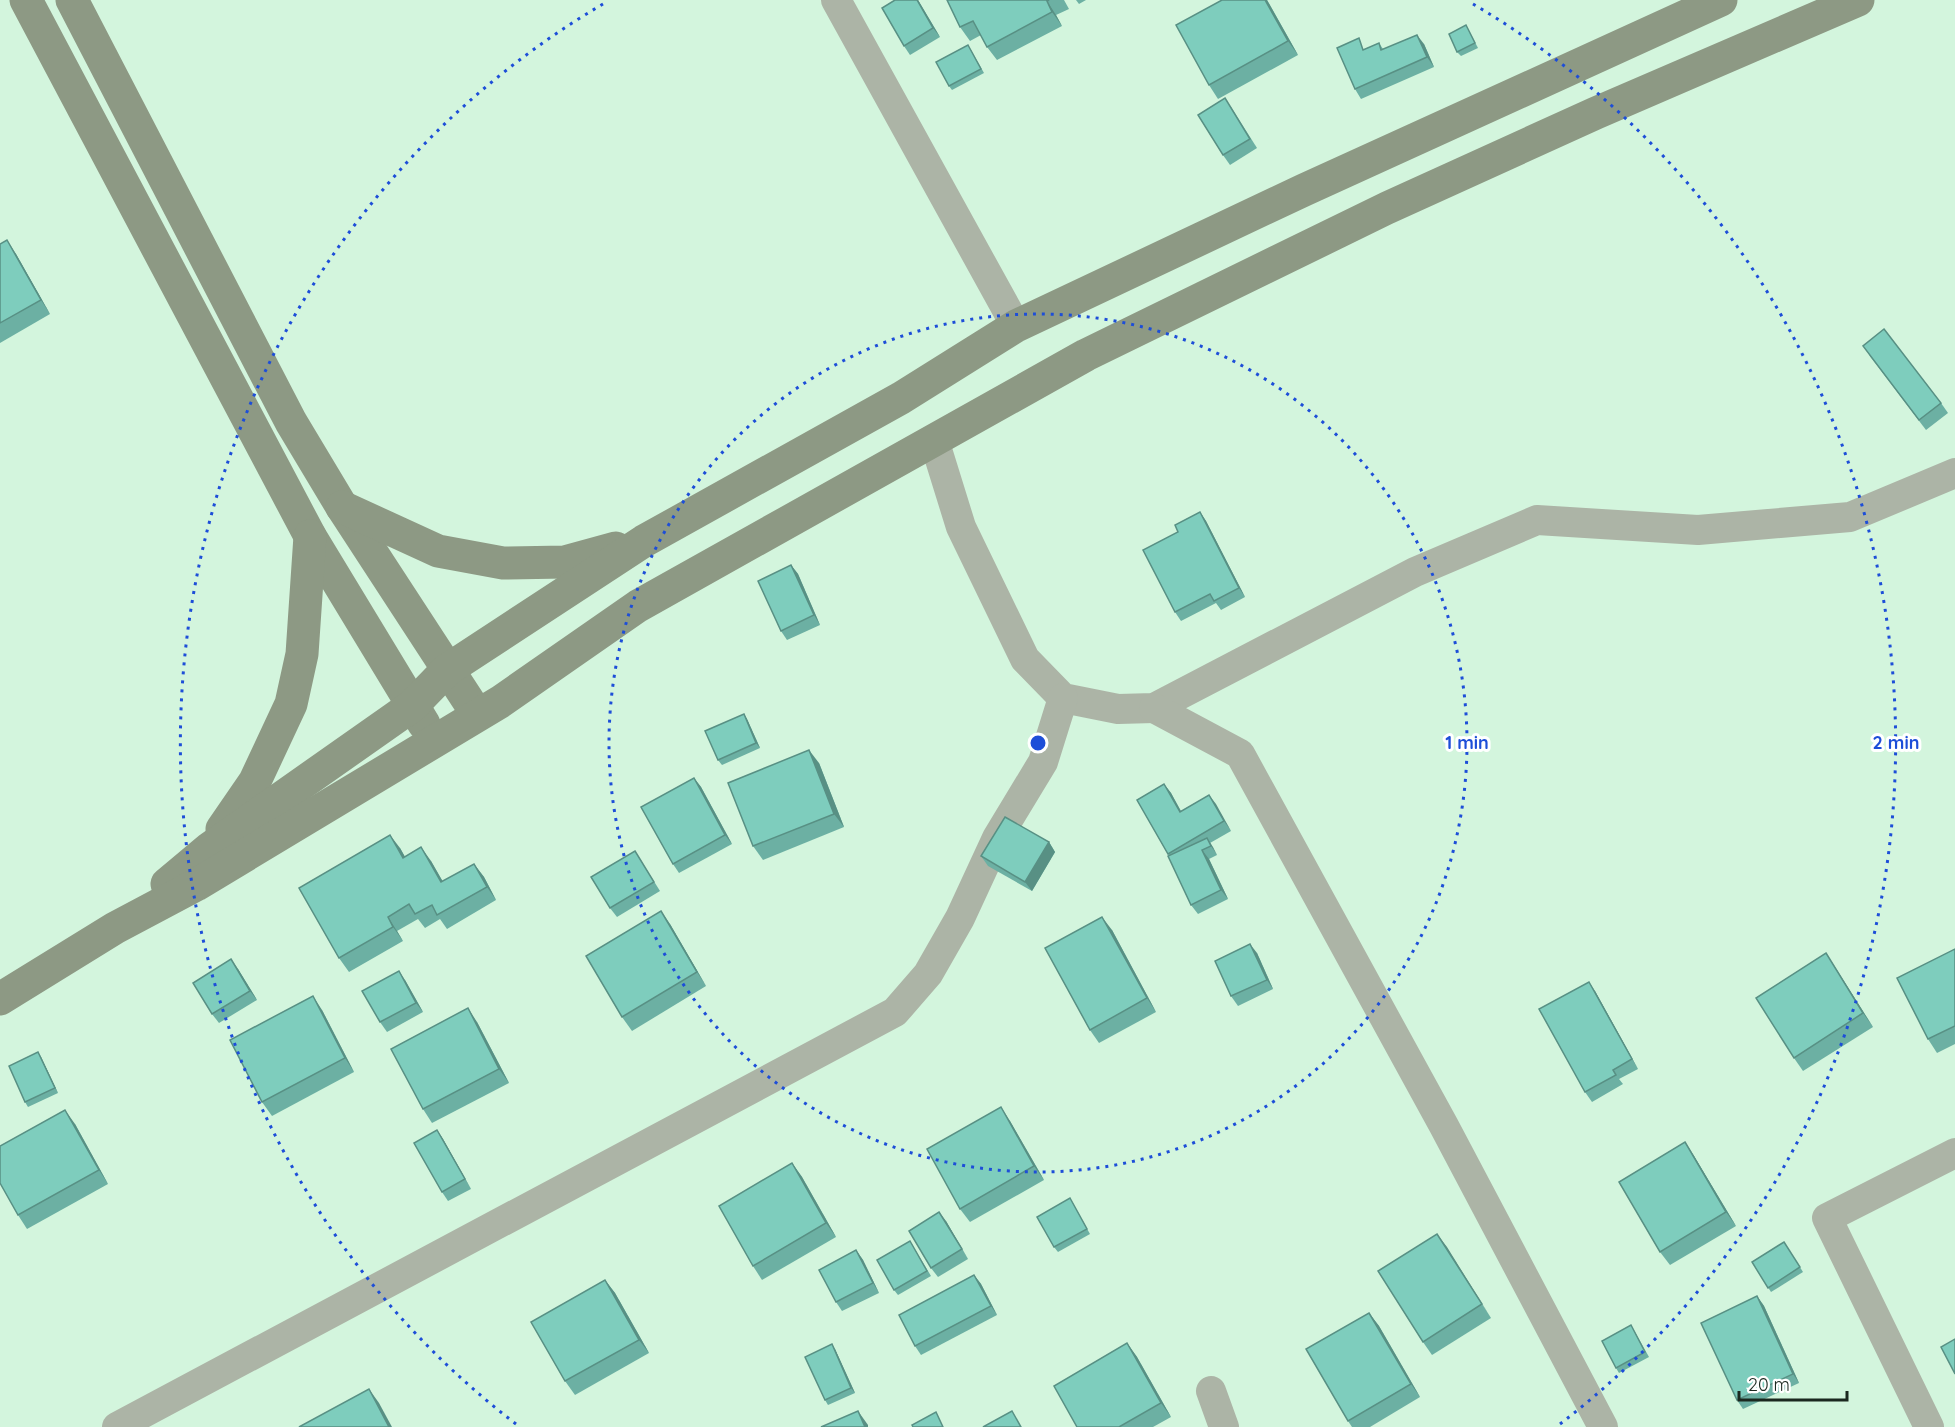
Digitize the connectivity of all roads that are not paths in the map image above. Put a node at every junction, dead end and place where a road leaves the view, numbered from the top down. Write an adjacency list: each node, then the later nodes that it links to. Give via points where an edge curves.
1 (26, 0): 10 (street)
2 (72, 0): 9 (street, via 265,375)
3 (836, 0): 6 (street)
4 (1721, 0): 6 (street)
5 (1858, 0): 7 (street, via 1387,208 1086,355)
6 (1016, 326): 11 (street, via 901,398)
7 (934, 440): 13 (street, via 962,527 1025,659); 16 (street, via 638,606)
8 (1955, 473): 15 (street, via 1850,518 1698,530 1537,520 1415,572)
9 (342, 507): 11 (street, via 438,551 503,563 565,562); 12 (street)
10 (310, 536): 14 (street); 18 (street, via 302,654 291,704 255,781)
11 (644, 541): 12 (street)
12 (447, 670): 14 (street); 16 (street)
13 (1063, 698): 15 (street, via 1118,709); 23 (street, via 1042,762 997,838 960,918 928,974 895,1012)
14 (412, 706): 17 (street); 18 (street)
15 (1155, 708): 25 (street, via 1240,754)
16 (477, 714): 17 (street)
17 (435, 740): 19 (street, via 196,885)
18 (210, 848): 19 (street)
19 (115, 928): 20 (street)
20 (0, 999)
21 (1955, 1153): 26 (street, via 1827,1218)
22 (1211, 1391): 24 (street)
23 (117, 1427)
24 (1224, 1427)
25 (1603, 1427)
26 (1929, 1427)

